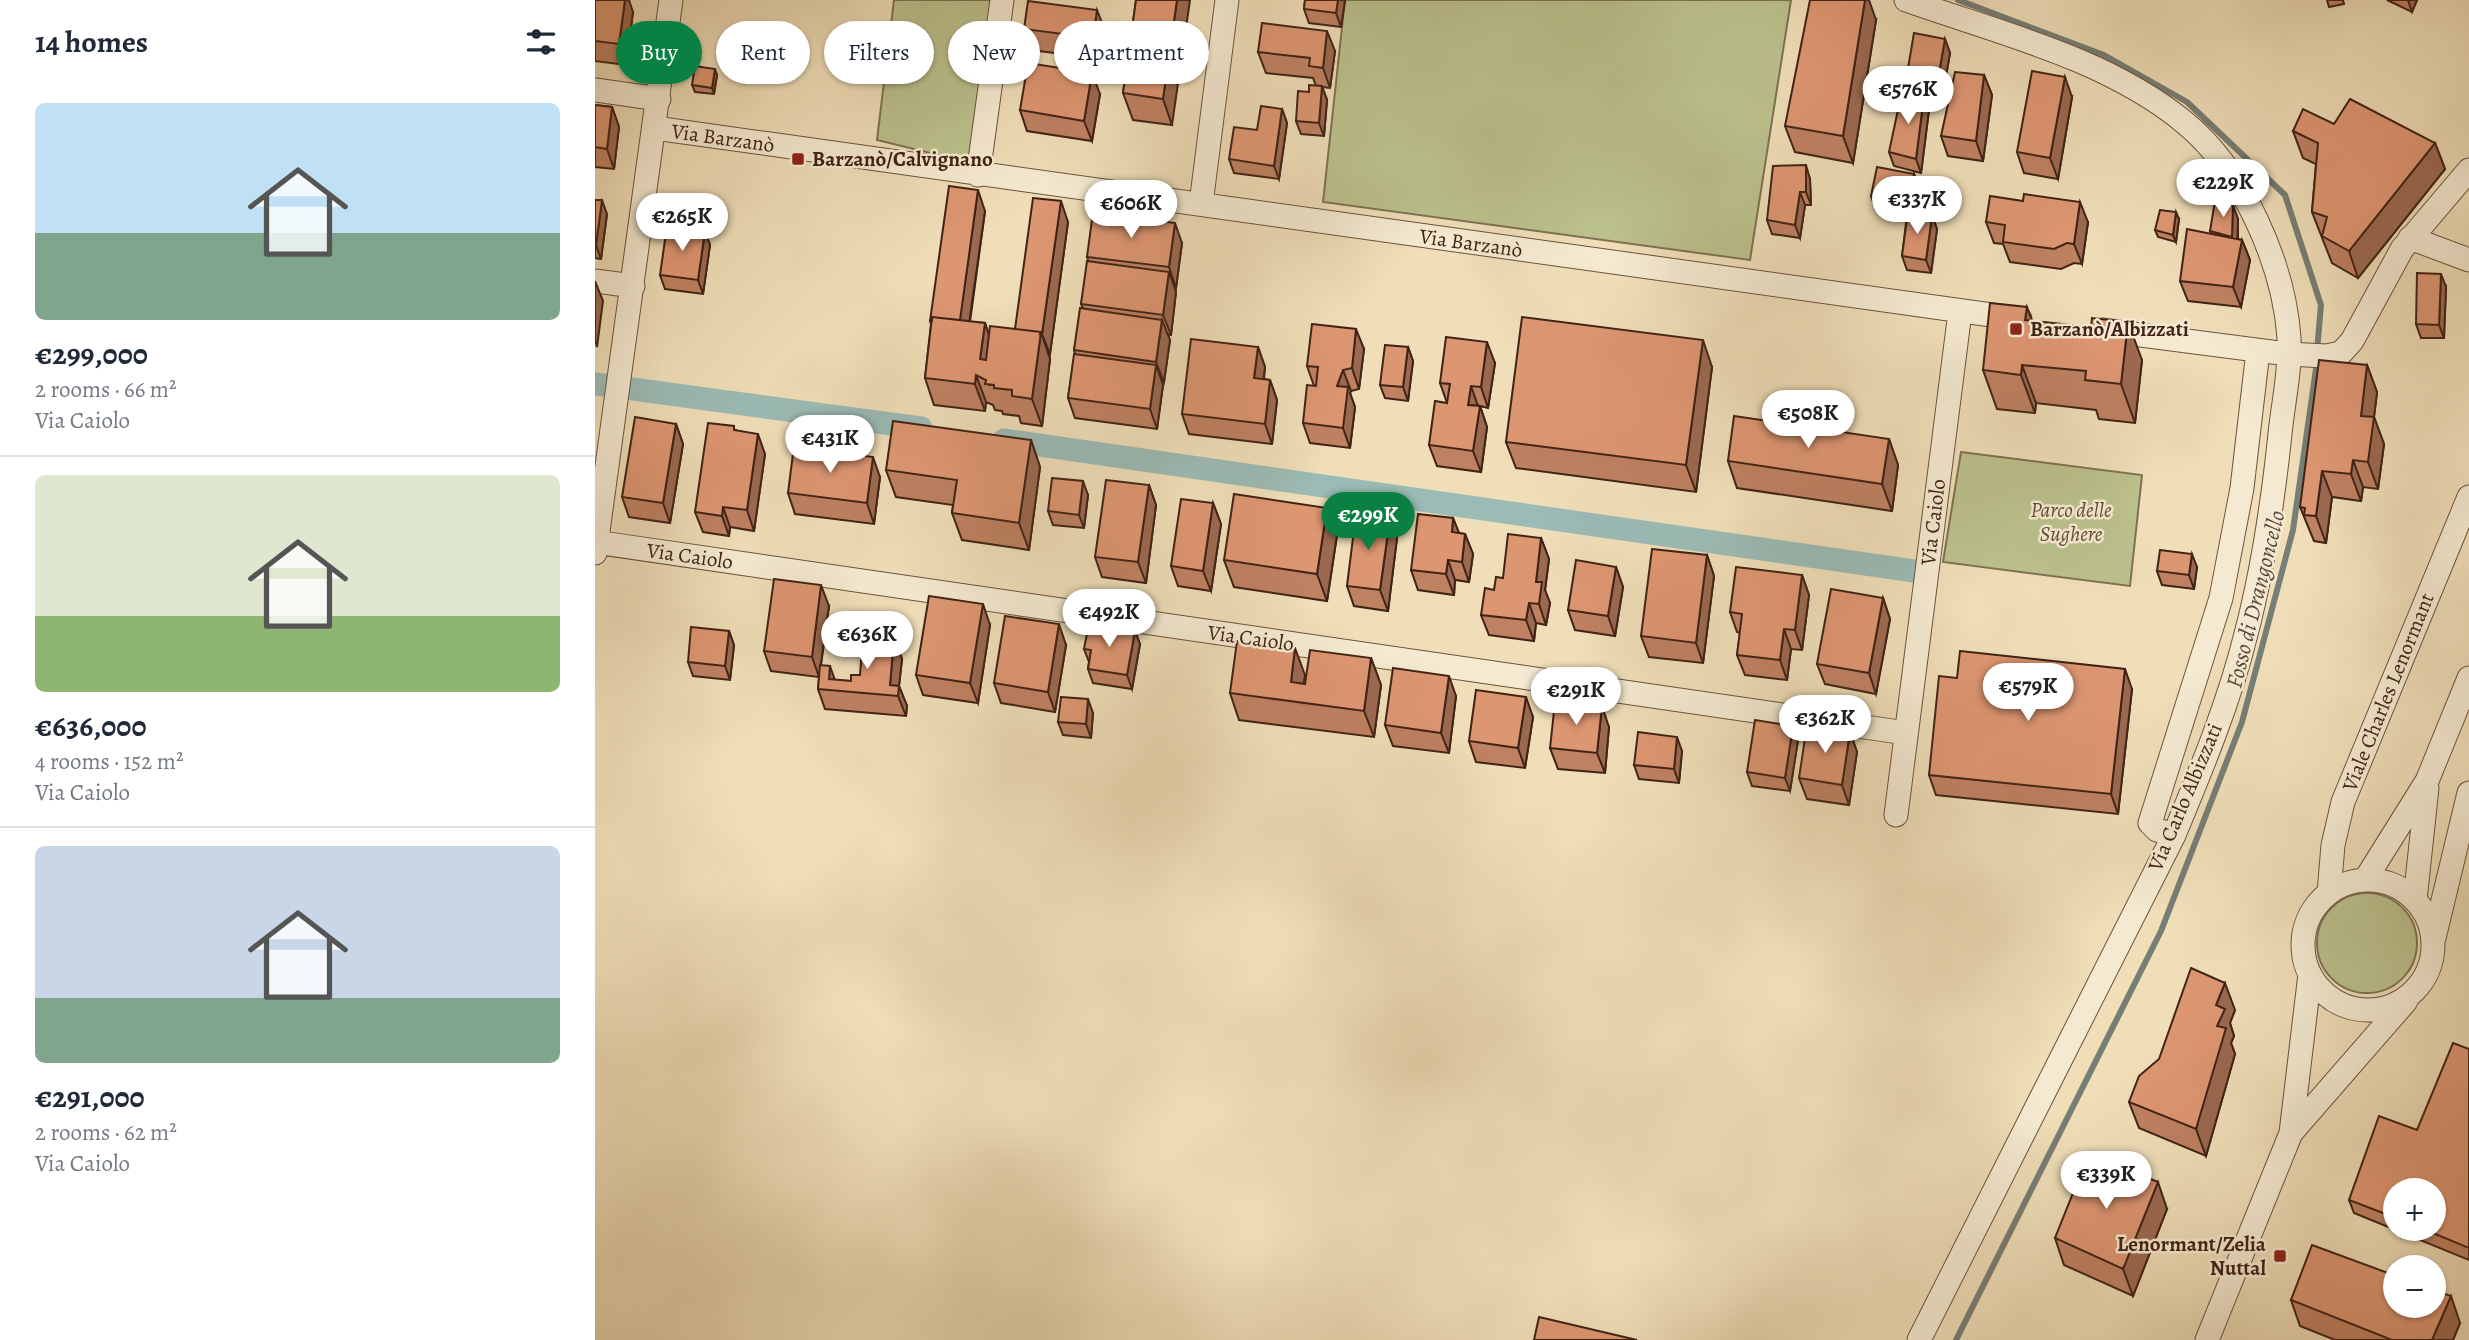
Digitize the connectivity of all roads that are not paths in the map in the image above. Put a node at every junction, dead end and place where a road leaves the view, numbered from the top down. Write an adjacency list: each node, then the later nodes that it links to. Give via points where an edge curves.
1 (671, 0): 6 (street)
2 (1002, 0): 9 (street)
3 (1227, 0): 10 (street)
4 (1906, 0): 19 (street, Via Carlo Albizzati, via 2100,71 2159,103 2198,134 2229,174 2262,232)
5 (595, 90): 6 (street)
6 (659, 99): 7 (street)
7 (655, 128): 9 (street, Via Barzanò); 14 (street)
8 (2467, 174): 11 (street)
9 (978, 175): 10 (street, Via Barzanò)
10 (1201, 204): 15 (street, Via Barzanò)
11 (2410, 238): 12 (street); 19 (street, via 2350,344 2341,353 2326,356)
12 (2469, 260)
13 (595, 281): 14 (street)
14 (633, 286): 21 (street)
15 (1960, 312): 16 (street, Via Barzanò); 23 (street, Via Caiolo)
16 (2038, 322)
17 (2078, 327): 18 (street)
18 (2258, 351): 19 (street); 27 (street, via 2242,488 2221,598 2150,823)
19 (2294, 355): 27 (street, Via Carlo Albizzati, via 2272,509 2246,635 2200,772)
20 (2469, 496): 29 (street, Viale Charles Lenormant, via 2343,802)
21 (595, 546): 23 (street, Via Caiolo)
22 (2469, 678): 24 (street)
23 (1906, 733): 26 (street, Via Caiolo)
24 (2427, 781): 28 (street); 30 (street)
25 (2469, 793): 31 (street)
26 (1896, 816)
27 (2173, 835): 35 (street, Via Carlo Albizzati)
28 (2365, 880): 29 (street); 30 (street, via 2401,889)
29 (2329, 893): 32 (street, via 2305,930)
30 (2415, 900): 31 (street, via 2431,926)
31 (2433, 941): 33 (street, via 2428,969)
32 (2309, 974): 33 (street, via 2329,997 2356,1010 2386,1007); 34 (street)
33 (2413, 993): 34 (street)
34 (2291, 1133): 36 (street)
35 (1919, 1340)
36 (2207, 1340)

